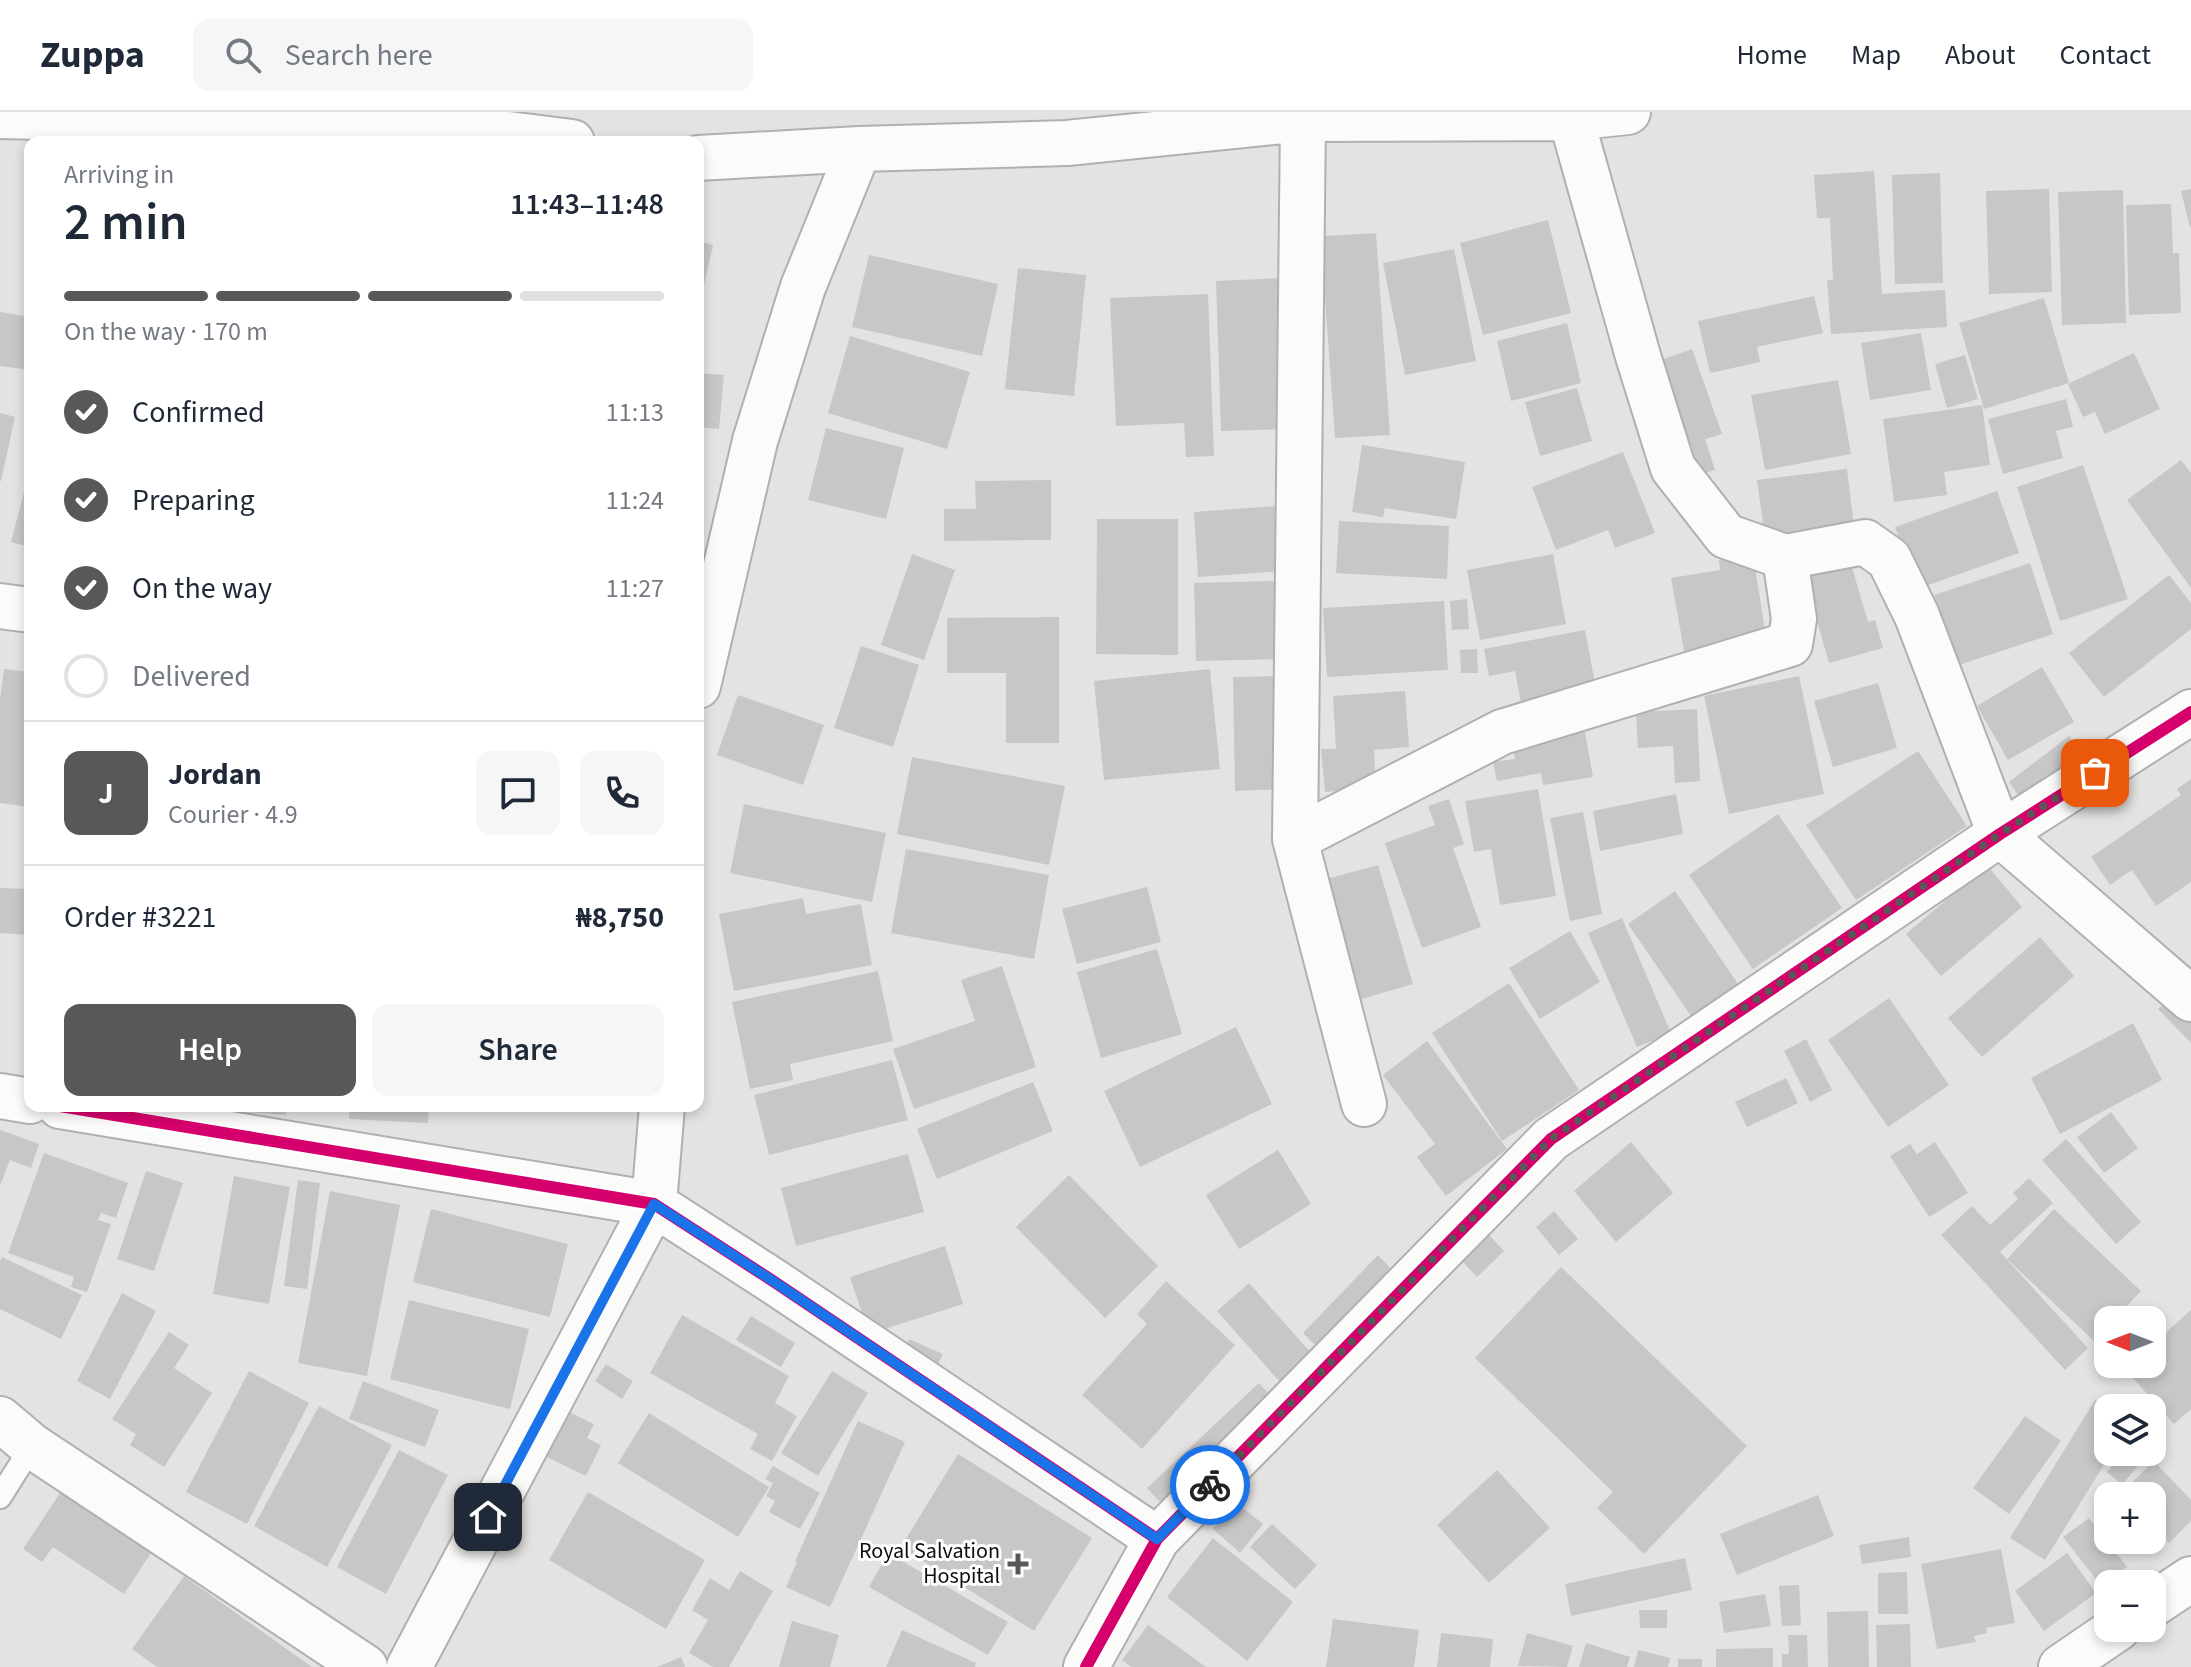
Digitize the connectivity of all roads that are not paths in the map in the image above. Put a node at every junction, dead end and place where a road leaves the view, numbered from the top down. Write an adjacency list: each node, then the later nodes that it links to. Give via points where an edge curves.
1 (1628, 112): 3 (street)
2 (0, 116): 5 (street, via 459,128)
3 (1571, 118): 4 (street); 8 (street, via 1673,468 1726,536)
4 (1303, 119): 6 (street, via 1067,143); 14 (street)
5 (524, 136)
6 (859, 149): 7 (street); 11 (street, via 803,287 755,441)
7 (704, 158)
8 (1785, 557): 13 (street, via 1865,542 1889,559 1917,616); 14 (street, via 1794,619 1790,644 1502,732)
9 (0, 606): 10 (street)
10 (24, 609)
11 (704, 660)
12 (2191, 712): 13 (street)
13 (2000, 834): 15 (street); 24 (street, via 1551,1139)
14 (1295, 839): 18 (street)
15 (2191, 999)
16 (0, 1096): 17 (street)
17 (24, 1100)
18 (1364, 1104)
19 (96, 1112): 21 (street)
20 (662, 1112): 21 (street)
21 (654, 1204): 24 (street); 28 (street)
22 (16, 1432): 23 (lane); 29 (street)
23 (0, 1497)
24 (1157, 1539): 30 (street)
25 (2191, 1579): 26 (street)
26 (2166, 1596)
27 (2098, 1642): 31 (street)
28 (425, 1663)
29 (365, 1667)
30 (1086, 1667)
31 (2061, 1667)

